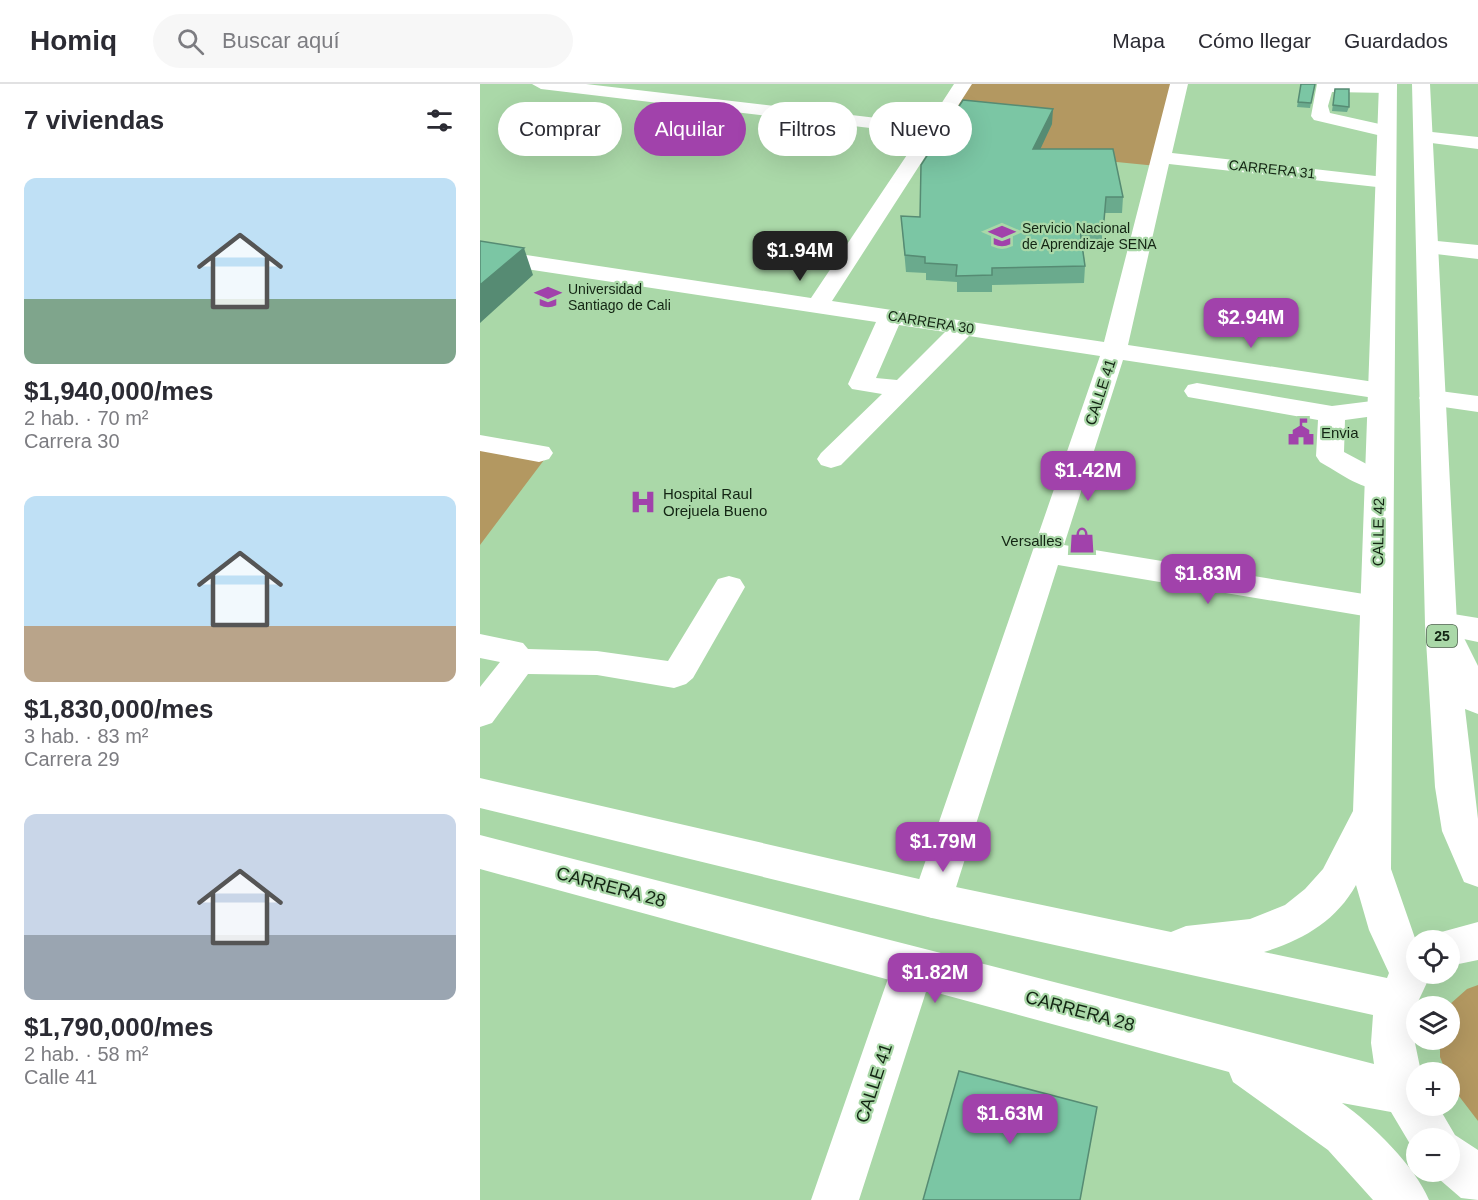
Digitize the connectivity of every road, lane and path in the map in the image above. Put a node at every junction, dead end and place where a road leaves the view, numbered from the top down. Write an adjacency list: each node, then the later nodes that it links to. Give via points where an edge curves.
1 (541, 84): 7 (street)
2 (706, 84): 7 (street)
3 (963, 84): 8 (street)
4 (1179, 84): 14 (street, CALLE 41)
5 (1421, 84): 11 (street, 25)
6 (1388, 86): 10 (street, CALLE 42); 10 (street, via 1324,87 1320,116)
7 (688, 101): 9 (street)
8 (951, 102)
9 (869, 123)
10 (1386, 131): 15 (street, CALLE 42)
11 (1423, 138): 12 (street); 16 (street, 25)
12 (1478, 143)
13 (915, 156): 19 (street)
14 (1159, 157): 15 (street, CARRERA 31); 22 (street, CALLE 41)
15 (1386, 182): 26 (street, CALLE 42)
16 (1427, 247): 17 (street); 25 (street, 25)
17 (1478, 252)
18 (480, 255): 19 (street, CARRERA 30)
19 (817, 306): 20 (street, CARRERA 30)
20 (891, 316): 21 (street, CARRERA 30); 23 (street, via 861,384)
21 (964, 327): 22 (street, CARRERA 30); 23 (street)
22 (1114, 350): 26 (street, CARRERA 30); 33 (street, CALLE 41)
23 (903, 389): 31 (street)
24 (1197, 391): 28 (street)
25 (1432, 398): 27 (street); 36 (street, 25)
26 (1381, 399): 28 (street); 32 (street, CALLE 42)
27 (1478, 404)
28 (1332, 414): 32 (street, via 1330,456)
29 (480, 443): 30 (street)
30 (539, 453)
31 (831, 459)
32 (1379, 482): 35 (street, CALLE 42)
33 (1047, 553): 35 (street); 46 (street, CALLE 41)
34 (729, 587): 39 (street, via 674,675 597,663)
35 (1376, 608): 42 (street, CALLE 42)
36 (1441, 624): 37 (street); 40 (street); 45 (street, 25, via 1454,787 1461,831)
37 (1478, 630)
38 (480, 646): 39 (street, via 511,652)
39 (519, 661): 41 (street)
40 (1478, 701)
41 (480, 713)
42 (1373, 792): 49 (street, via 1354,855 1337,885 1312,911 1279,929 1239,940); 51 (street, CALLE 42, via 1371,869)
43 (480, 793): 46 (street)
44 (480, 852): 50 (street, CARRERA 28)
45 (1478, 870)
46 (932, 900): 49 (street)
47 (1478, 941): 48 (street)
48 (1460, 945)
49 (1150, 947): 52 (street)
50 (913, 967): 54 (street, CARRERA 28); 60 (street, CALLE 41)
51 (1406, 978)
52 (1406, 981)
53 (1406, 984): 55 (street, via 1391,1039)
54 (1208, 1045): 55 (street, CARRERA 28, via 1359,1085); 61 (street, via 1252,1067 1345,1133)
55 (1403, 1091): 56 (street)
56 (1427, 1128)
57 (1460, 1165): 58 (street)
58 (1478, 1181)
59 (1453, 1182): 62 (street)
60 (836, 1200)
61 (1406, 1200)
62 (1460, 1200)

